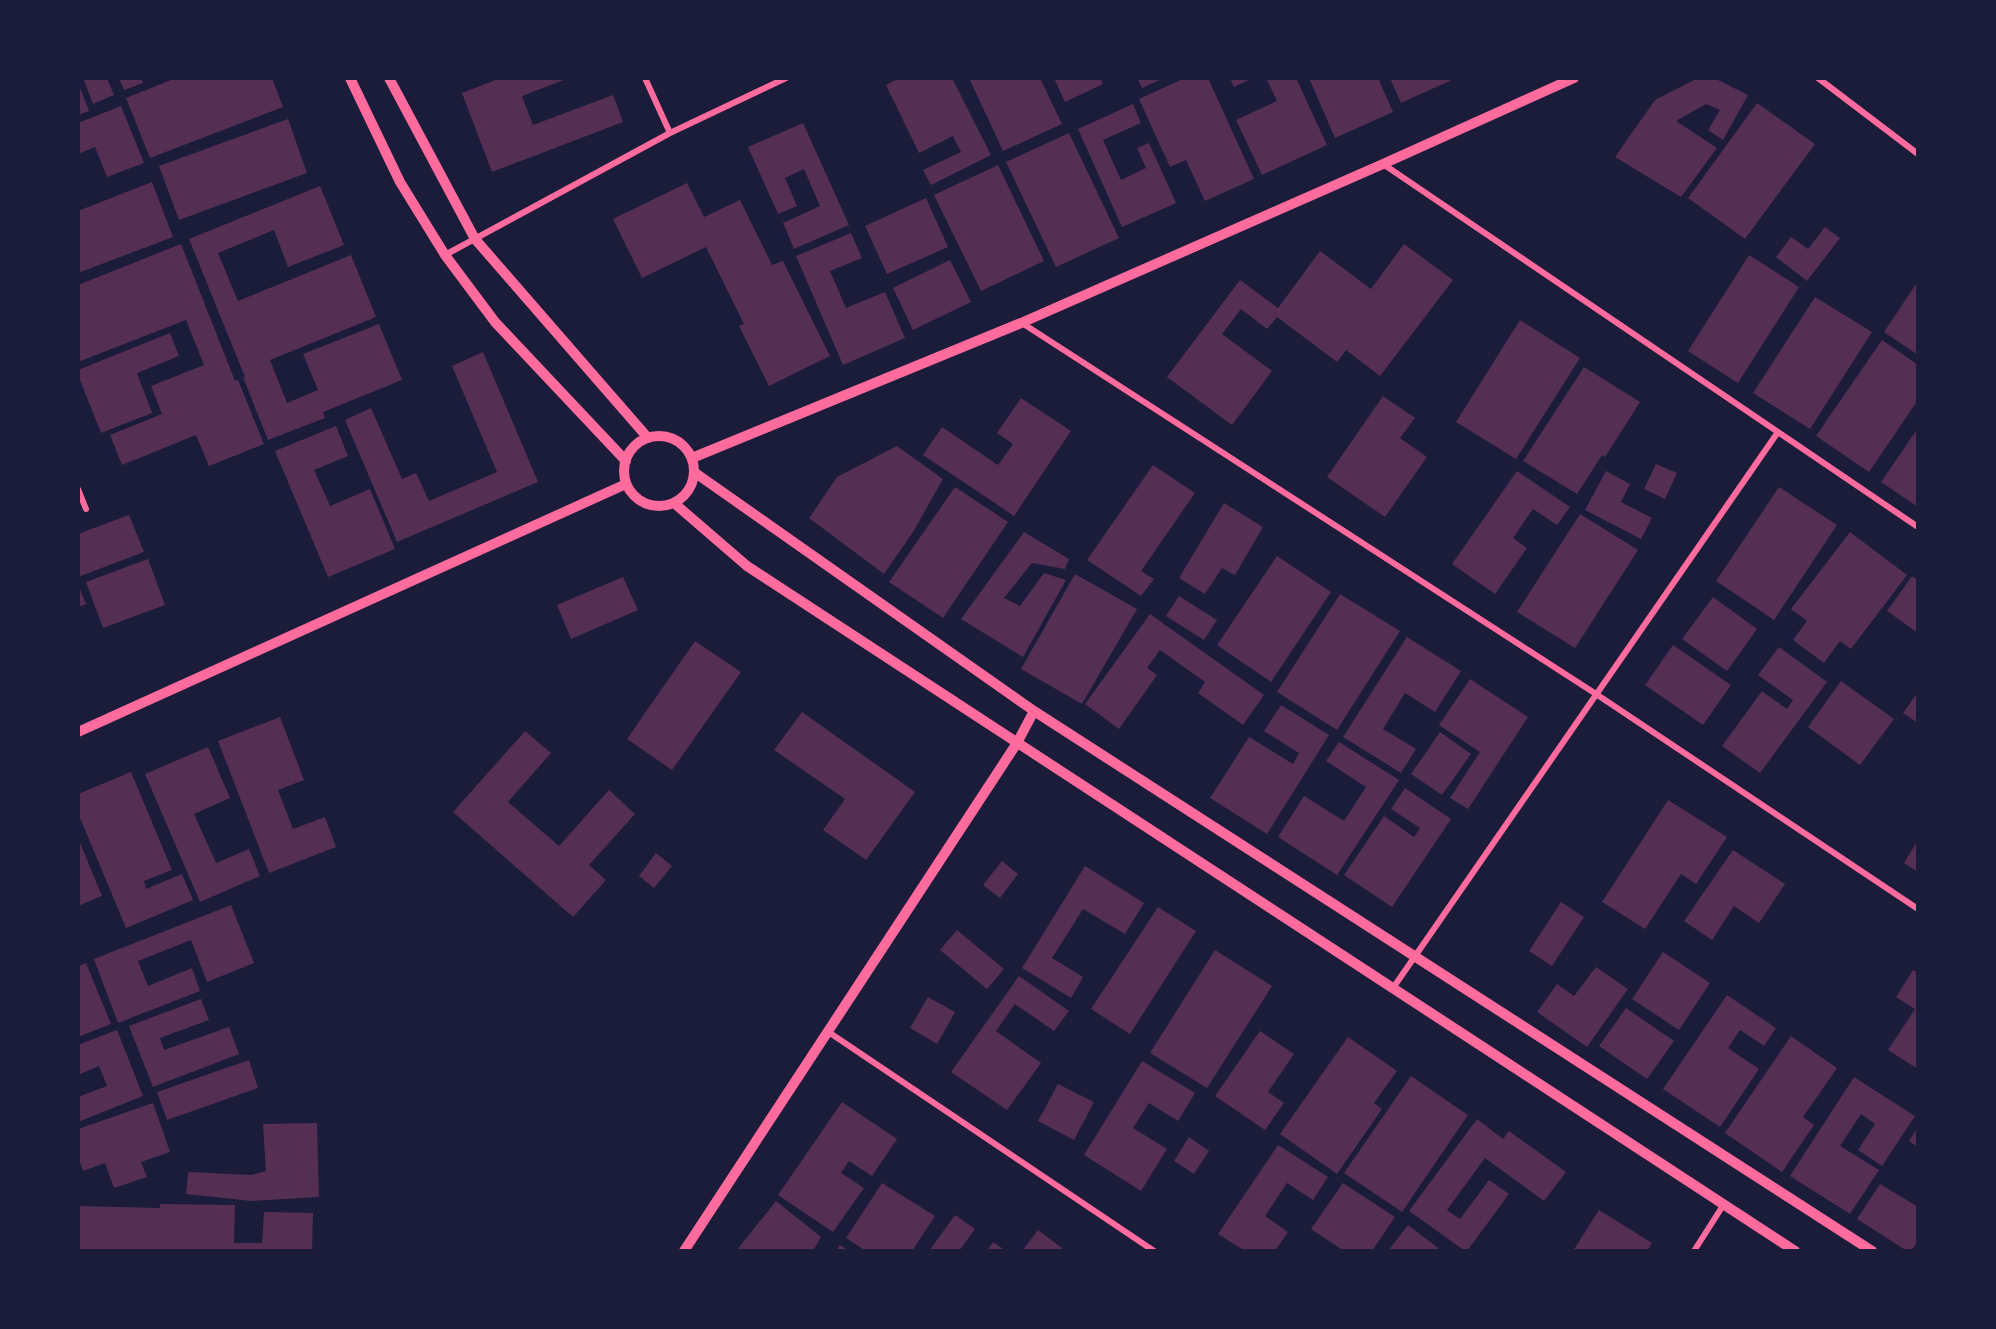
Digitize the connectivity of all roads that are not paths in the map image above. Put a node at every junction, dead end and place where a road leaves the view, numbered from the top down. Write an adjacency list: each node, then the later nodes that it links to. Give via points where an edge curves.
1 (350, 78): 11 (street, via 400,182)
2 (389, 78): 10 (street)
3 (645, 78): 7 (street)
4 (786, 78): 7 (street)
5 (1574, 78): 9 (street)
6 (1818, 78): 8 (street)
7 (670, 134): 10 (street)
8 (1918, 154)
9 (1383, 164): 12 (street); 13 (street)
10 (475, 239): 11 (street); 14 (street)
11 (445, 255): 16 (street, via 495,322)
12 (1021, 323): 15 (street); 23 (street)
13 (1778, 432): 22 (street); 23 (street)
14 (648, 438): 15 (street, via 679,442); 16 (street, via 638,443)
15 (692, 458): 17 (street)
16 (626, 461): 18 (street)
17 (694, 472): 20 (street, via 690,488); 24 (street)
18 (626, 484): 20 (street, via 640,501 663,506); 25 (street)
19 (78, 489): 21 (street)
20 (674, 503): 26 (street, via 747,566)
21 (86, 509)
22 (1918, 527)
23 (1596, 694): 27 (street); 28 (street)
24 (1034, 711): 26 (street); 28 (street)
25 (78, 732)
26 (1017, 743): 29 (street); 30 (street)
27 (1918, 909)
28 (1414, 957): 29 (street); 36 (street)
29 (1393, 988): 31 (street)
30 (826, 1031): 32 (street); 33 (street)
31 (1724, 1204): 34 (street); 35 (street)
32 (684, 1251)
33 (1154, 1251)
34 (1694, 1251)
35 (1795, 1251)
36 (1872, 1251)

